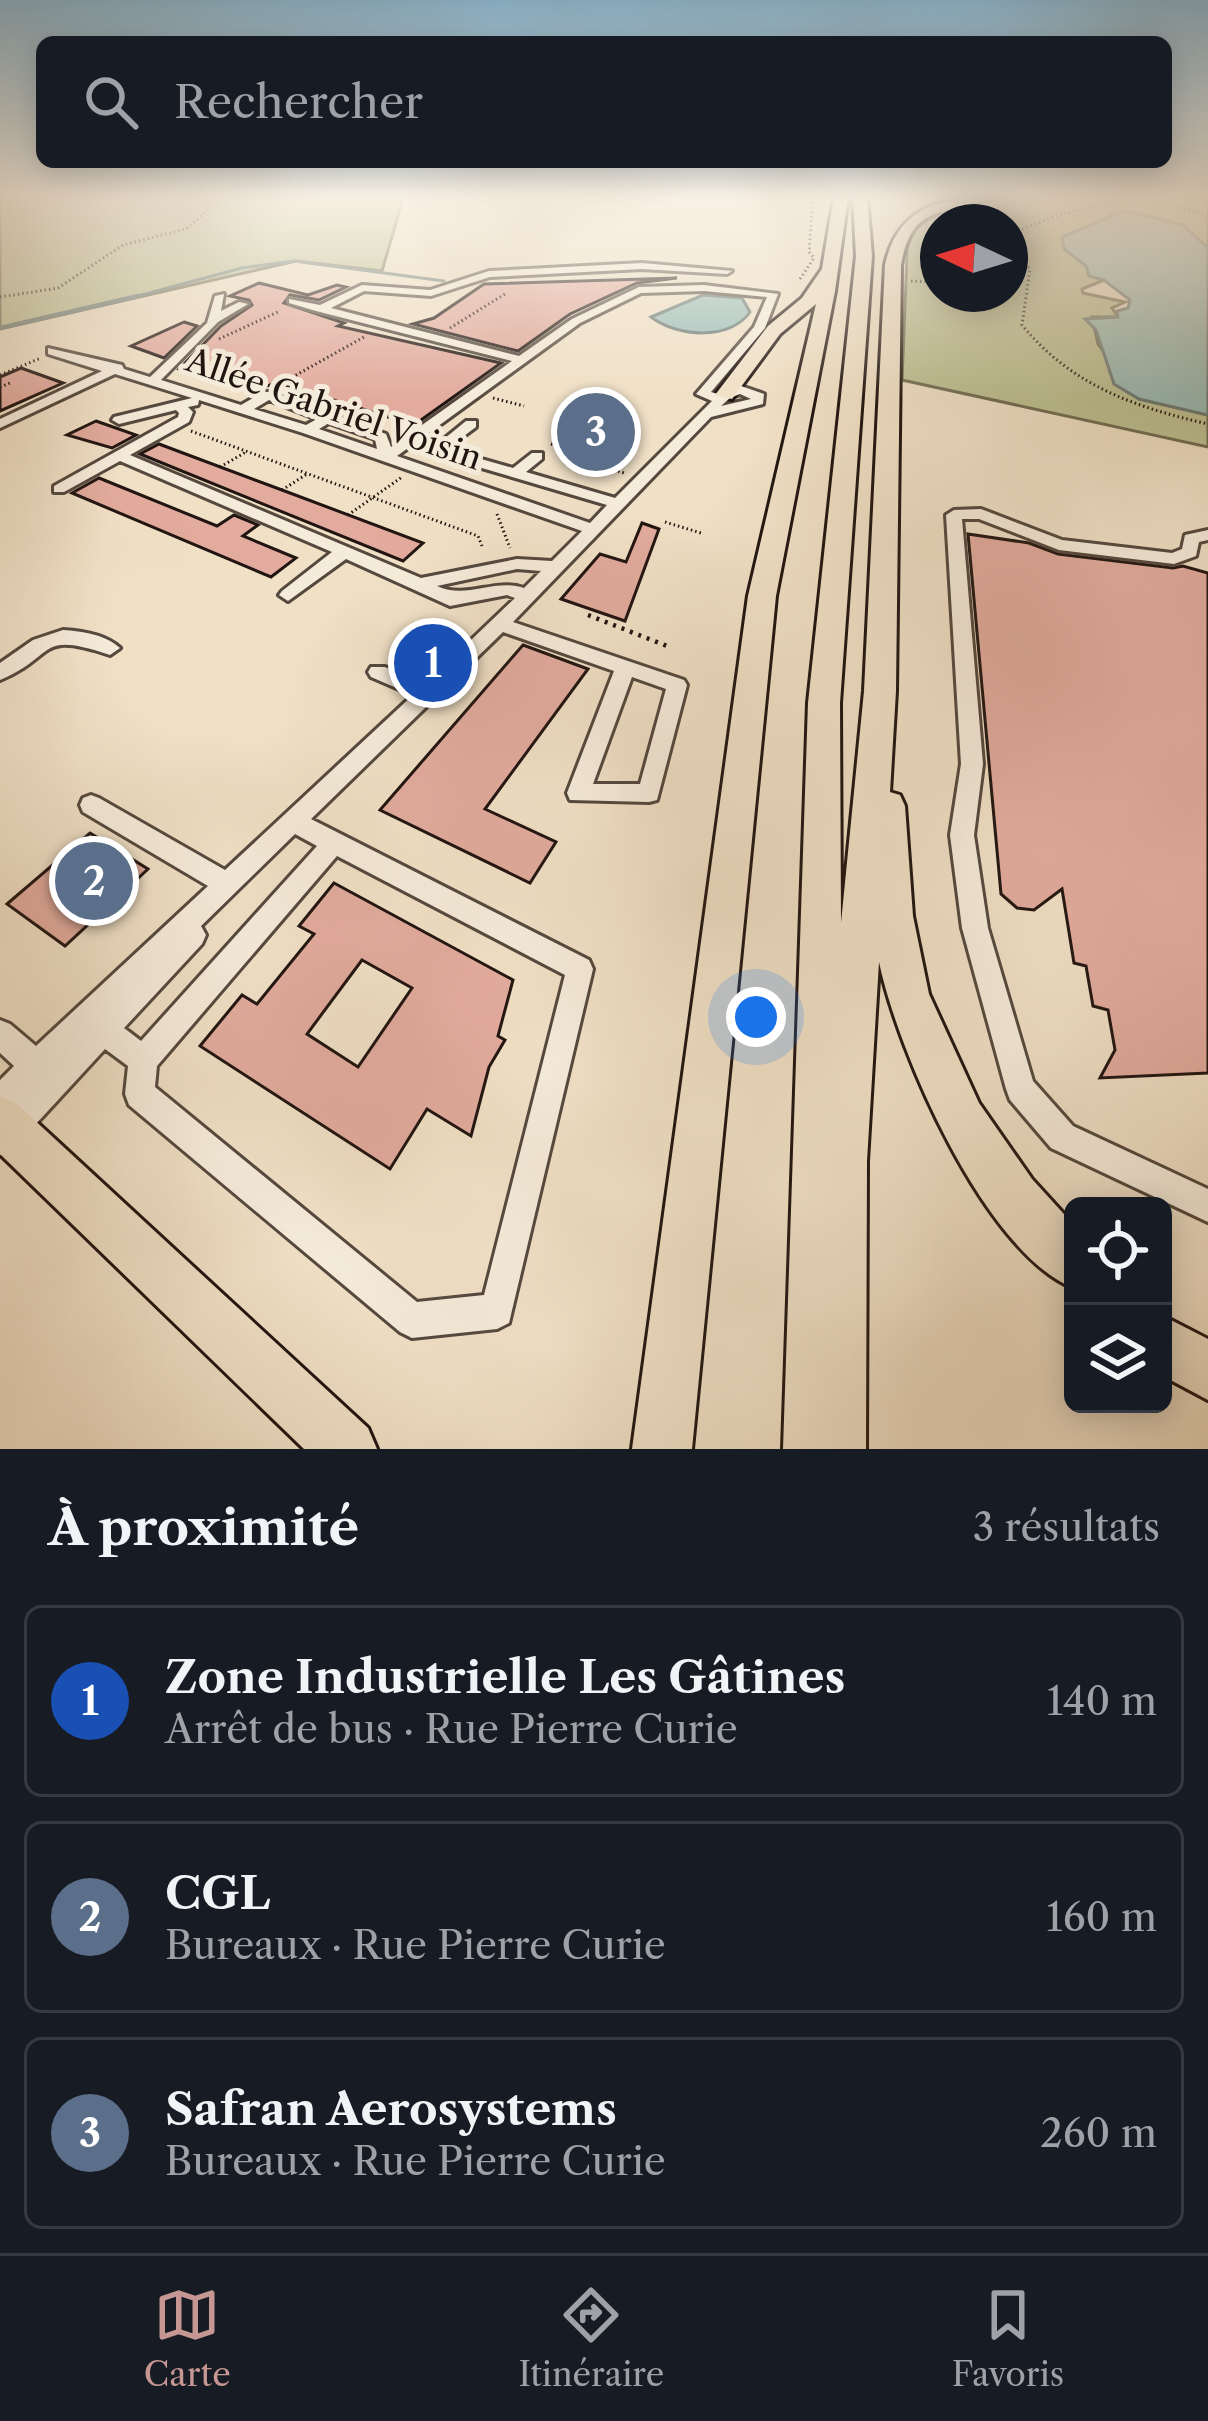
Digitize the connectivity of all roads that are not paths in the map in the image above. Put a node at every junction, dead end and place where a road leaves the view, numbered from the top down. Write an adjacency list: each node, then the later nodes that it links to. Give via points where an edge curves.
1 (832, 265): 5 (highway)
2 (863, 265): 67 (highway, via 824,703)
3 (892, 265): 7 (highway)
4 (894, 265): 7 (highway)
5 (831, 269): 18 (highway); 66 (highway, via 762,596)
6 (727, 271): 11 (street, via 642,266 489,274 431,292 362,288)
7 (893, 272): 50 (highway)
8 (220, 296): 12 (street)
9 (295, 302): 11 (street)
10 (243, 304): 12 (street)
11 (320, 309): 14 (street)
12 (212, 322): 16 (street)
13 (55, 351): 15 (street, Allée Gabriel Voisin)
14 (521, 360): 18 (street, via 639,290 773,294 759,328 703,394); 29 (street)
15 (118, 368): 16 (street, Allée Gabriel Voisin); 24 (street)
16 (154, 380): 17 (street, Allée Gabriel Voisin)
17 (204, 396): 19 (street); 20 (street, Allée Gabriel Voisin)
18 (723, 397): 21 (street); 21 (street, via 741,390 759,397)
19 (180, 407): 23 (street); 28 (street, via 186,412 174,425)
20 (244, 409): 22 (street, via 268,395); 26 (street, Allée Gabriel Voisin)
21 (707, 414): 32 (street)
22 (328, 418): 26 (street); 29 (street, via 382,437)
23 (119, 420)
24 (0, 424)
25 (471, 424): 30 (street, via 446,443 446,453)
26 (308, 430): 29 (street, Allée Gabriel Voisin)
27 (540, 449): 30 (street)
28 (119, 456): 31 (street); 33 (street)
29 (386, 457): 34 (street, Allée Gabriel Voisin)
30 (517, 472): 32 (street)
31 (59, 489)
32 (619, 504): 34 (street)
33 (295, 530): 36 (street); 37 (street)
34 (595, 530): 39 (street)
35 (1208, 535): 61 (street, via 1191,539 1190,552 1174,560 1059,544 981,514 954,515 972,764 962,835 975,928 1022,1089 1062,1137)
36 (273, 546)
37 (341, 553): 41 (street); 42 (street)
38 (510, 566): 39 (street); 42 (street); 43 (street)
39 (557, 567): 43 (street)
40 (287, 570): 41 (street)
41 (309, 578): 44 (street)
42 (419, 584): 43 (street, via 450,600)
43 (518, 592): 45 (street)
44 (288, 595)
45 (500, 624): 47 (street); 51 (street)
46 (110, 648): 49 (street, via 80,634 56,634)
47 (626, 666): 47 (street, via 677,685 649,793 578,793)
48 (377, 672): 51 (street)
49 (0, 673)
50 (880, 691): 62 (highway, via 889,883 918,1029 988,1166); 68 (highway, via 842,1161)
51 (427, 693): 53 (street)
52 (91, 805): 55 (street)
53 (294, 822): 55 (street); 56 (street); 58 (street, via 580,969 497,1311 412,1320 140,1094)
54 (326, 853): 58 (street)
55 (228, 884): 56 (street)
56 (97, 1024): 58 (street); 59 (street)
57 (0, 1034): 59 (street)
58 (143, 1060)
59 (46, 1074): 60 (street)
60 (2, 1123): 65 (highway)
61 (1208, 1205)
62 (1064, 1253)
63 (1172, 1349): 64 (highway)
64 (1208, 1371)
65 (347, 1449)
66 (662, 1449)
67 (813, 1449)
68 (836, 1449)

